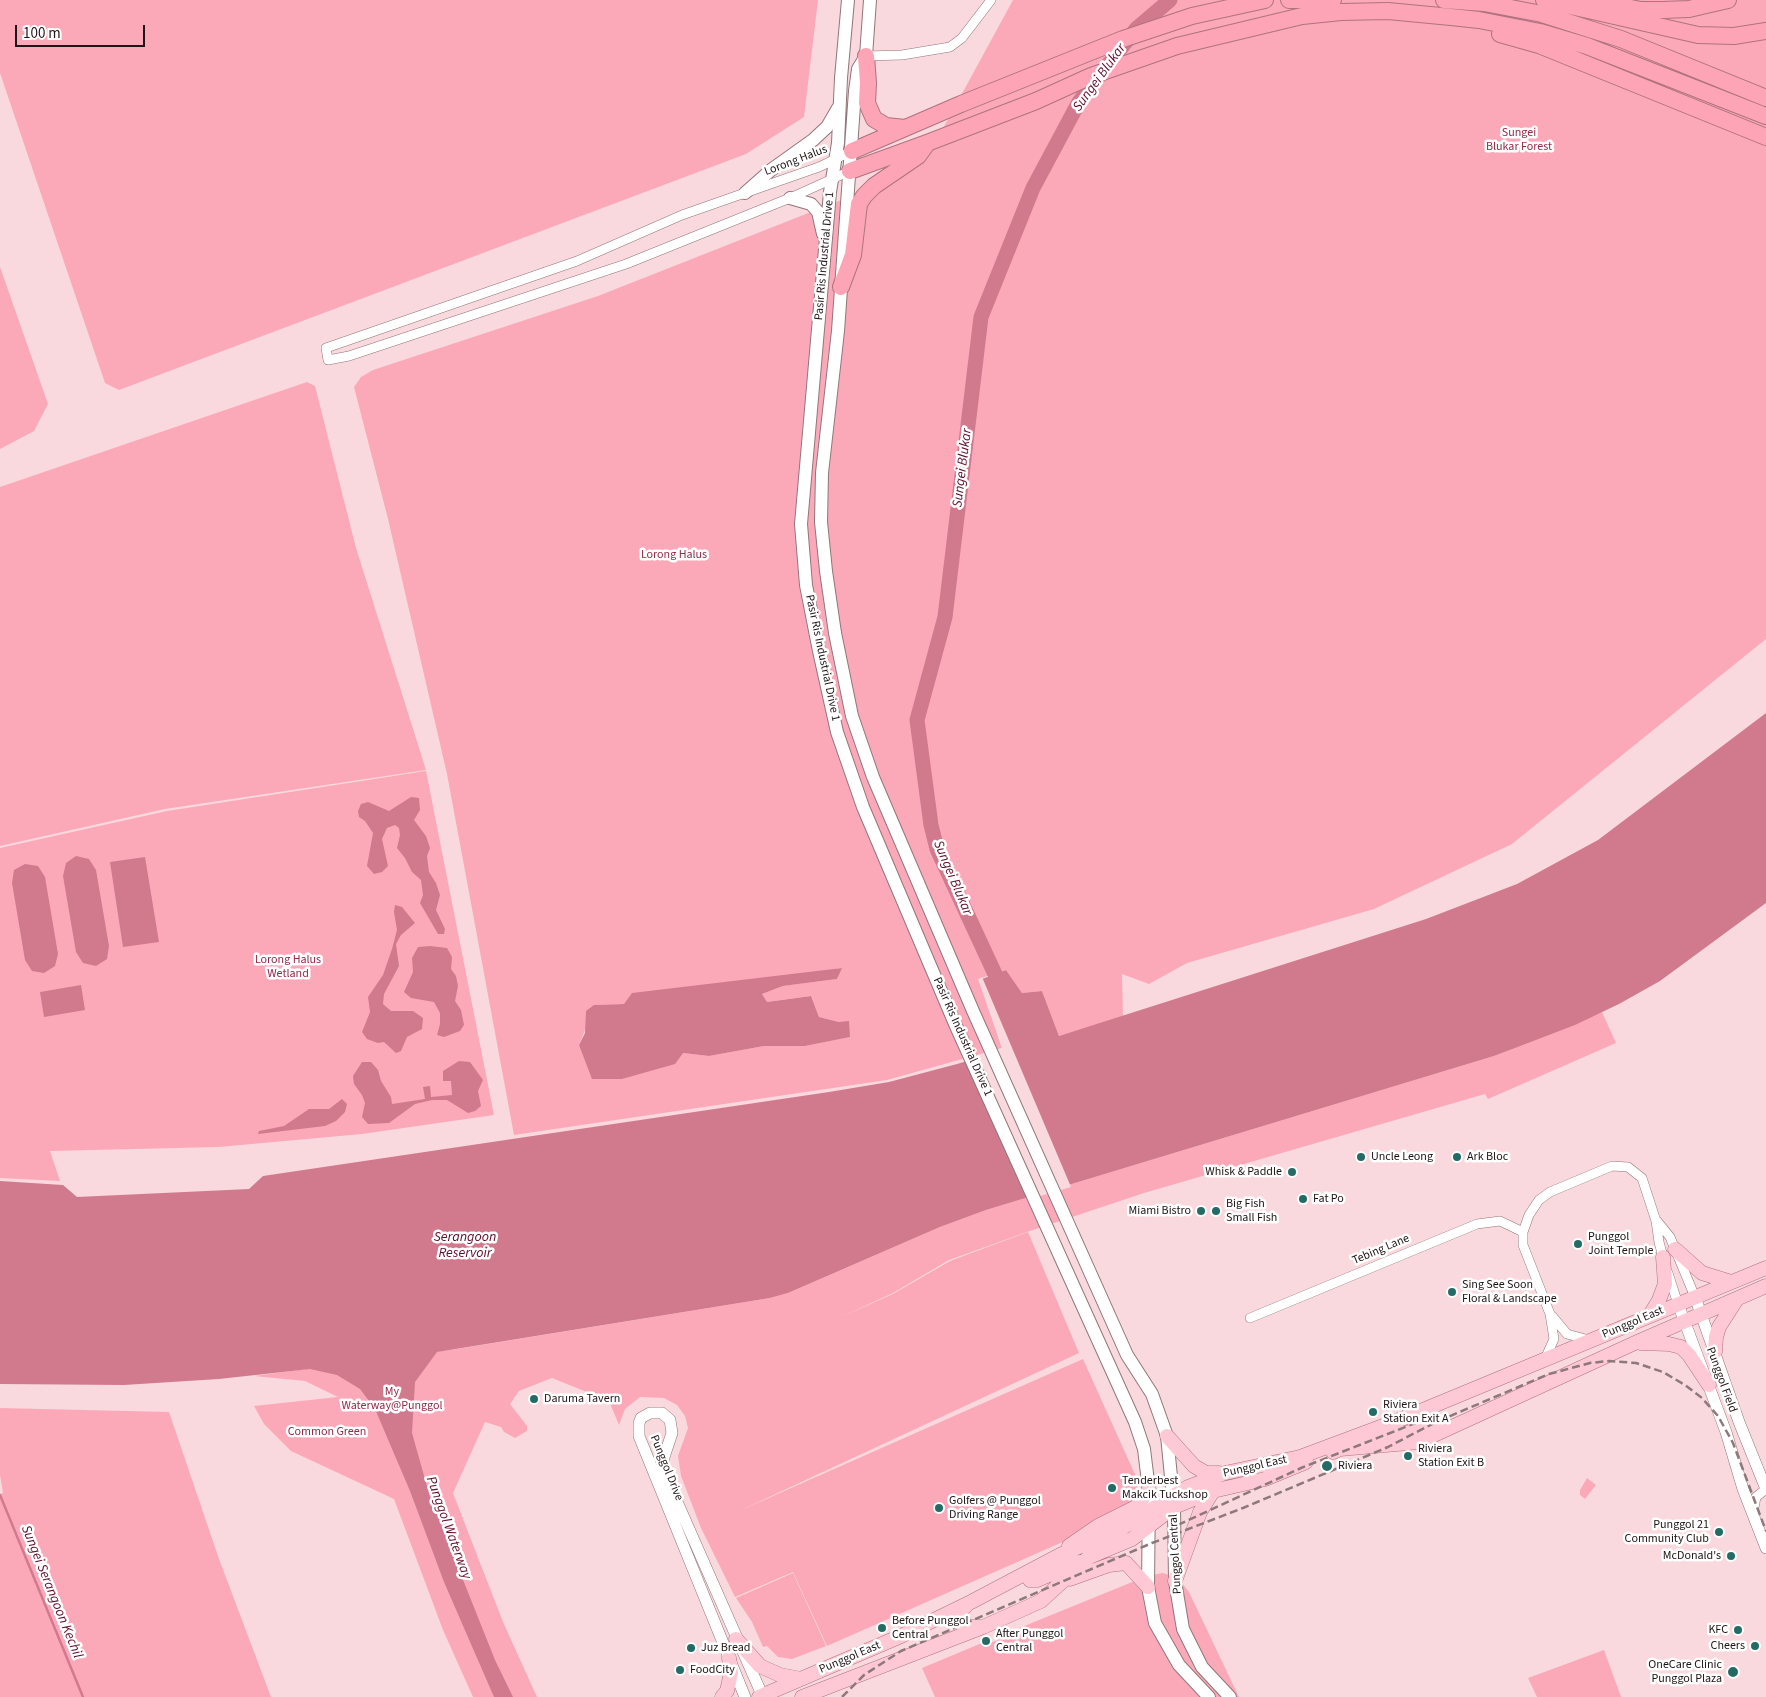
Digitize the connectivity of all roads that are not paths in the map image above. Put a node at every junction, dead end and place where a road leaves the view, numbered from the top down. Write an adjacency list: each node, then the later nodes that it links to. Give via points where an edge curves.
1 (848, 0): 14 (main road, Pasir Ris Industrial Drive 1)
2 (870, 0): 12 (main road, Pasir Ris Industrial Drive 1)
3 (991, 0): 12 (street, via 962,38 950,47 910,54)
4 (1265, 0): 16 (highway, via 1192,16 1123,39)
5 (1289, 0): 6 (highway)
6 (1333, 0)
7 (1588, 0): 8 (highway, via 1640,10 1689,9)
8 (1728, 0)
9 (1543, 7): 10 (highway, via 1484,3); 11 (highway, via 1698,35 1734,36); 13 (highway)
10 (1442, 8): 15 (highway, via 1587,46); 17 (highway); 18 (highway, via 1302,16 1176,46)
11 (1766, 31)
12 (866, 56): 16 (highway, via 867,103 874,119 886,126); 19 (main road, Pasir Ris Industrial Drive 1, via 858,69)
13 (1766, 98)
14 (840, 105): 20 (main road, Pasir Ris Industrial Drive 1); 23 (main road, via 827,127 813,140 770,170)
15 (1766, 116)
16 (906, 128): 19 (highway)
17 (1766, 137)
18 (928, 143): 21 (highway); 26 (highway, via 918,156 874,186 862,200 853,255)
19 (852, 151): 20 (street, Lorong Halus); 21 (main road, Pasir Ris Industrial Drive 1)
20 (835, 159): 22 (main road, Pasir Ris Industrial Drive 1); 23 (street, Lorong Halus)
21 (850, 170): 22 (street); 26 (main road, Pasir Ris Industrial Drive 1)
22 (832, 179): 24 (street); 25 (main road, Pasir Ris Industrial Drive 1)
23 (745, 193): 24 (street, Lorong Halus, via 577,261 326,348 328,360 349,356 626,264)
24 (790, 198): 25 (main road, via 811,204 818,212)
25 (826, 246): 32 (main road, Pasir Ris Industrial Drive 1, via 800,524 806,585 838,732 863,807 955,1024)
26 (841, 287): 30 (main road, Pasir Ris Industrial Drive 1, via 822,473 821,522 838,652 852,716 874,777 973,1011)
27 (1656, 1221): 28 (street, Punggol Field, via 1642,1178 1628,1167 1612,1166 1550,1192 1534,1206); 29 (street, Punggol Field); 29 (street, Punggol Field, via 1670,1237)
28 (1523, 1232): 38 (street, via 1525,1255); 41 (street, Tebing Lane, via 1500,1221 1477,1224)
29 (1669, 1253): 33 (main road, via 1702,1273); 35 (street, Punggol Field); 37 (street, Punggol Field); 39 (main road, via 1665,1284)
30 (1085, 1264): 51 (main road, Punggol Central, via 1126,1355 1152,1394)
31 (1766, 1268): 33 (main road, Punggol East)
32 (1067, 1272): 55 (main road, Punggol Central, via 1135,1422 1144,1449)
33 (1731, 1282): 35 (main road, Punggol East)
34 (1766, 1286): 36 (main road, Punggol East)
35 (1695, 1297): 37 (main road, Punggol East); 40 (street, Punggol Field)
36 (1737, 1298): 40 (main road, Punggol East); 45 (main road, via 1719,1327)
37 (1678, 1304): 39 (main road, Punggol East); 42 (street, Punggol Field)
38 (1550, 1314): 43 (street, via 1566,1334); 46 (street, via 1554,1339)
39 (1650, 1315): 43 (main road, Punggol East)
40 (1702, 1315): 42 (main road, Punggol East); 45 (street, Punggol Field)
41 (1250, 1318)
42 (1685, 1322): 44 (main road, Punggol East); 47 (street, Punggol Field)
43 (1591, 1340): 46 (main road, Punggol East)
44 (1637, 1342): 47 (main road, via 1680,1348 1689,1355); 50 (main road, Punggol East)
45 (1715, 1352): 49 (street, Punggol Field)
46 (1544, 1360): 48 (main road, Punggol East)
47 (1709, 1385): 58 (street, Punggol Field)
48 (1448, 1399): 50 (main road, via 1440,1416); 53 (main road, Punggol East, via 1300,1457)
49 (1738, 1422): 52 (street, via 1753,1441); 54 (street, Punggol Field)
50 (1453, 1425): 56 (main road, Punggol East, via 1419,1442 1340,1449 1265,1478)
51 (1167, 1436): 53 (main road, via 1194,1466 1206,1473); 57 (main road, Punggol Central)
52 (1766, 1469)
53 (1225, 1473): 57 (main road, Punggol East, via 1188,1487)
54 (1766, 1489): 58 (street, via 1756,1497)
55 (1150, 1490): 59 (main road, Punggol Central); 61 (main road, via 1136,1507 1074,1540)
56 (1214, 1491): 57 (main road, Punggol East); 64 (main road, via 1200,1512)
57 (1173, 1501): 59 (main road, Punggol East); 64 (main road, Punggol Central)
58 (1753, 1513): 60 (street, Punggol Field)
59 (1149, 1520): 61 (main road, Punggol East); 62 (main road, Punggol East, via 1132,1539); 66 (main road, Punggol Central)
60 (1766, 1548)
61 (1062, 1554): 63 (main road, Punggol East)
62 (1089, 1558): 63 (main road, via 1037,1580 1030,1580); 65 (main road, Punggol East)
63 (1026, 1574): 67 (main road, Punggol East)
64 (1174, 1581): 77 (main road, Punggol Central, via 1184,1629 1202,1667)
65 (1062, 1582): 66 (main road, via 1109,1564 1126,1563); 68 (main road, Punggol East, via 1041,1601)
66 (1148, 1587): 76 (main road, Punggol Central, via 1155,1623 1179,1665)
67 (972, 1602): 68 (main road, via 957,1614 958,1622 969,1627); 71 (main road, Punggol East)
68 (983, 1627): 73 (main road, Punggol East)
69 (736, 1640): 70 (street, Punggol Drive, via 663,1470 672,1434 670,1420 662,1413 650,1413 639,1422 639,1436); 71 (main road, via 760,1666); 72 (street, Punggol Drive)
70 (729, 1658): 74 (main road, via 731,1673 727,1691); 75 (street, Punggol Drive)
71 (800, 1679): 72 (main road, Punggol East)
72 (762, 1696)
73 (804, 1696)
74 (722, 1697)
75 (745, 1697)
76 (1209, 1697)
77 (1230, 1697)

